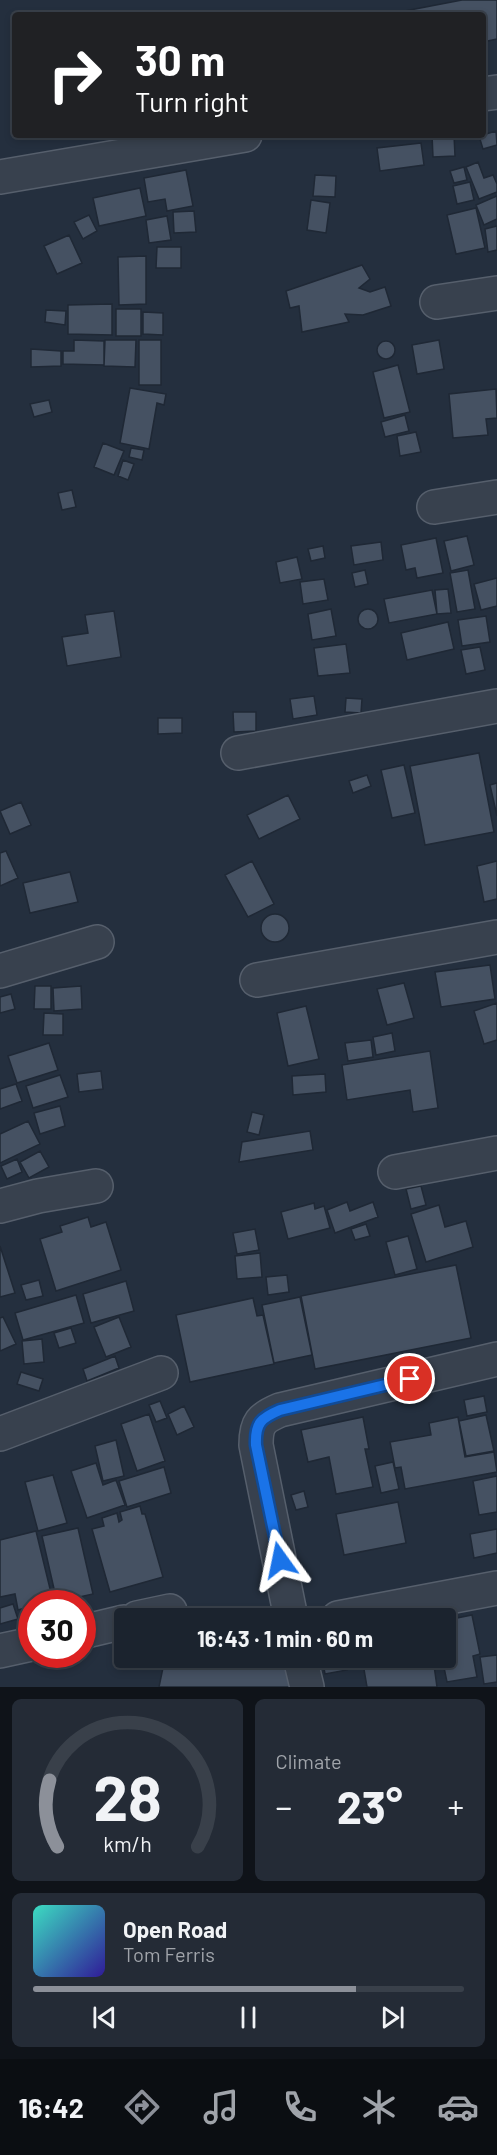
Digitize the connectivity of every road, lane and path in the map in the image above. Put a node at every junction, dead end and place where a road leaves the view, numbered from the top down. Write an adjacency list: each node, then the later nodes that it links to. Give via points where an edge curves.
1 (228, 138): 2 (street)
2 (0, 177)
3 (497, 293): 4 (street)
4 (437, 302)
5 (497, 497): 6 (street)
6 (434, 507)
7 (497, 706): 8 (street)
8 (238, 753)
9 (497, 937): 12 (street)
10 (97, 942): 11 (street)
11 (0, 971)
12 (257, 980)
13 (497, 1153): 14 (street)
14 (395, 1172)
15 (96, 1186): 16 (street)
16 (0, 1206)
17 (497, 1359): 21 (street, via 280,1410 258,1425 256,1445)
18 (161, 1373): 19 (street)
19 (0, 1434)
20 (497, 1588): 22 (street)
21 (289, 1608)
22 (391, 1608)
23 (114, 1624): 24 (street)
24 (96, 1629)
25 (18, 1647): 26 (street)
26 (0, 1651)
27 (302, 1668): 28 (street)
28 (307, 1687)

